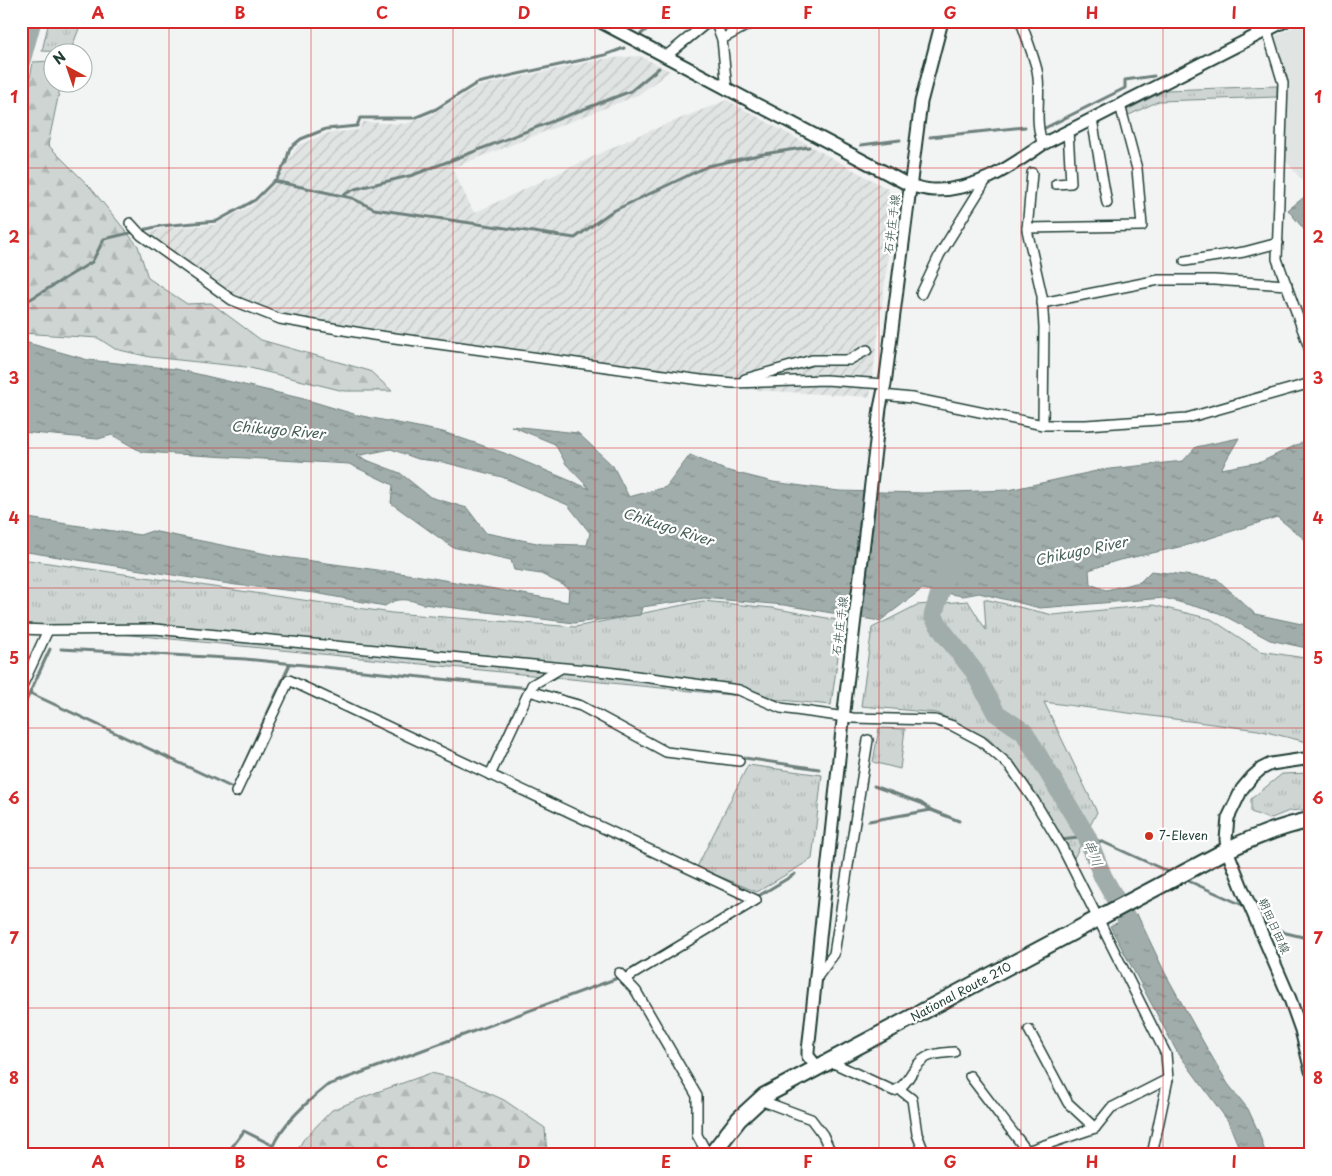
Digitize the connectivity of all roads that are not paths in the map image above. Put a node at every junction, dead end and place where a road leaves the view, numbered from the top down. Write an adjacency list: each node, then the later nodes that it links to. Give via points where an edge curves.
1 (599, 21): 9 (main road)
2 (755, 21): 8 (street)
3 (942, 21): 18 (main road, 石井庄手線, via 921,102)
4 (1021, 21): 14 (street, via 1037,71)
5 (1285, 21): 7 (main road, 石井庄手線)
6 (713, 22): 8 (street); 9 (street)
7 (1266, 26): 11 (main road, 石井庄手線); 22 (street, via 1283,83)
8 (722, 39): 10 (street)
9 (665, 57): 10 (main road)
10 (726, 90): 18 (main road)
11 (1120, 105): 12 (main road, 石井庄手線); 21 (street, via 1137,169 1142,226)
12 (1092, 119): 13 (main road, 石井庄手線); 19 (street)
13 (1068, 131): 14 (main road, 石井庄手線); 17 (street, via 1071,183)
14 (1043, 144): 16 (main road, 石井庄手線)
15 (1032, 173): 21 (street)
16 (986, 180): 18 (main road, 石井庄手線, via 958,188 933,190); 25 (street, via 940,254)
17 (1056, 184)
18 (911, 186): 33 (main road, 石井庄手線)
19 (1107, 203)
20 (130, 223): 31 (street, via 232,300 280,319 490,352)
21 (1028, 228): 26 (street)
22 (1278, 243): 23 (street, via 1244,252); 24 (street, via 1277,259)
23 (1186, 260)
24 (1287, 285): 26 (street, via 1159,280); 28 (street)
25 (921, 294)
26 (1042, 303): 34 (street)
27 (1311, 323): 28 (street)
28 (1301, 326): 30 (street)
29 (867, 350): 31 (street, via 848,360 812,360)
30 (1311, 353)
31 (733, 383): 33 (street, via 825,380)
32 (1311, 383): 34 (street, via 1187,418)
33 (884, 389): 34 (street, via 912,398); 40 (main road, 石井庄手線)
34 (1042, 425)
35 (21, 629): 36 (street)
36 (48, 630): 37 (street, via 155,629); 38 (street)
37 (561, 668): 39 (street); 40 (street, via 739,690 781,708)
38 (21, 688)
39 (531, 688): 43 (street, via 580,706 666,752); 44 (street)
40 (844, 716): 48 (street, via 935,720 981,741 1010,766 1035,802); 49 (main road, 石井庄手線)
41 (868, 740): 49 (street, via 834,954)
42 (1311, 758): 47 (main road, via 1271,764 1252,777 1242,789 1228,818)
43 (738, 761)
44 (490, 775): 45 (street, via 289,680); 60 (street, via 753,898 622,976 636,991 697,1096 697,1134)
45 (236, 792)
46 (1311, 820): 47 (highway, National Route 210, via 1258,835)
47 (1227, 850): 48 (highway, National Route 210); 53 (main road, 朝田日田線, via 1290,999)
48 (1098, 919): 52 (highway, National Route 210); 55 (street, via 1166,1054)
49 (815, 980): 52 (main road, 石井庄手線, via 808,1056)
50 (1029, 1030): 58 (street, via 1068,1103)
51 (954, 1052): 56 (street, via 926,1057)
52 (823, 1064): 56 (street, via 894,1091); 57 (highway, National Route 210)
53 (1311, 1071)
54 (970, 1076): 59 (street)
55 (1168, 1080): 58 (street, via 1111,1108); 63 (street)
56 (898, 1089): 62 (street, via 912,1100 917,1134)
57 (760, 1100): 60 (highway, National Route 210, via 739,1119); 61 (street, via 811,1119)
58 (1095, 1128): 59 (street)
59 (1024, 1153)
60 (710, 1155)
61 (832, 1155)
62 (925, 1155)
63 (1152, 1155)

